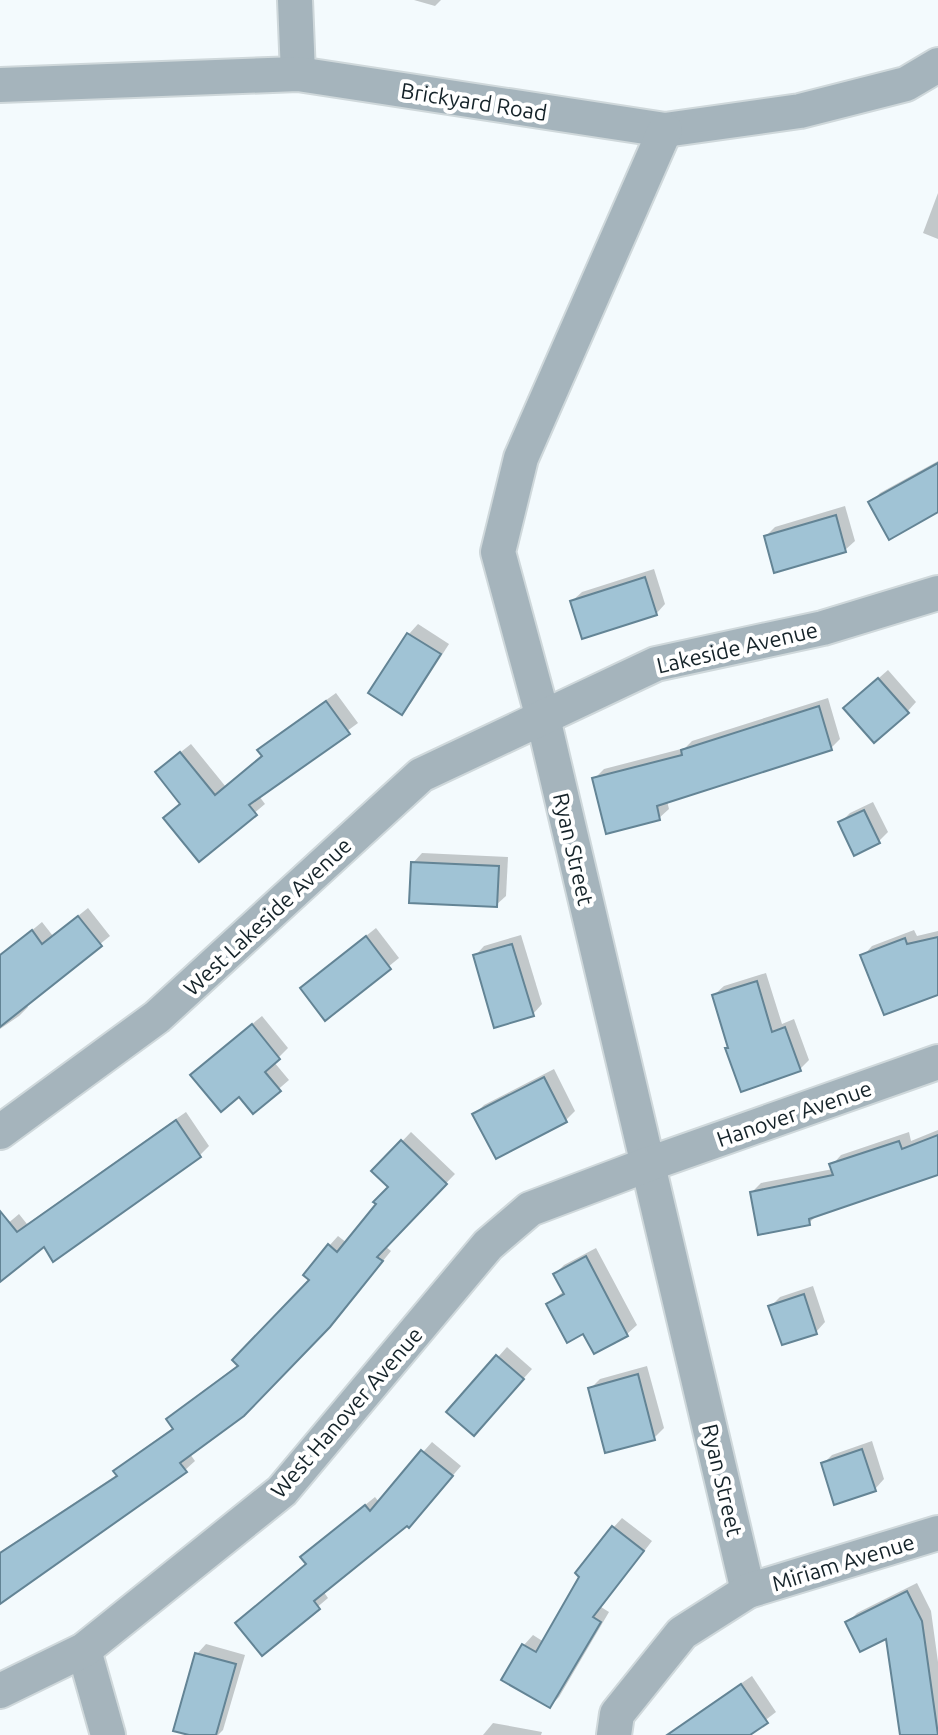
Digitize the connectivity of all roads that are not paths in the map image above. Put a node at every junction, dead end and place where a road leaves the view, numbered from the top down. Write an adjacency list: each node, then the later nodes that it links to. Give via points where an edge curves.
1 (295, 0): 3 (street)
2 (938, 65): 5 (street, Brickyard Road, via 906,84 800,111)
3 (298, 74): 4 (street, Brickyard Road); 5 (street, Brickyard Road)
4 (0, 85)
5 (665, 130): 7 (street, Ryan Street, via 521,458 498,552)
6 (938, 593): 7 (street, Lakeside Avenue, via 823,628 656,664)
7 (543, 718): 9 (street, West Lakeside Avenue, via 421,775 157,1017); 10 (street, Ryan Street)
8 (938, 1062): 10 (street, Hanover Avenue)
9 (0, 1132)
10 (649, 1164): 12 (street, Ryan Street); 13 (street, West Hanover Avenue, via 530,1209 488,1245 282,1491)
11 (938, 1533): 12 (street, Miriam Avenue)
12 (748, 1591): 16 (street, Miriam Avenue, via 682,1633 617,1714)
13 (84, 1650): 14 (street, West Hanover Avenue); 15 (street)
14 (0, 1691)
15 (108, 1735)
16 (614, 1735)

